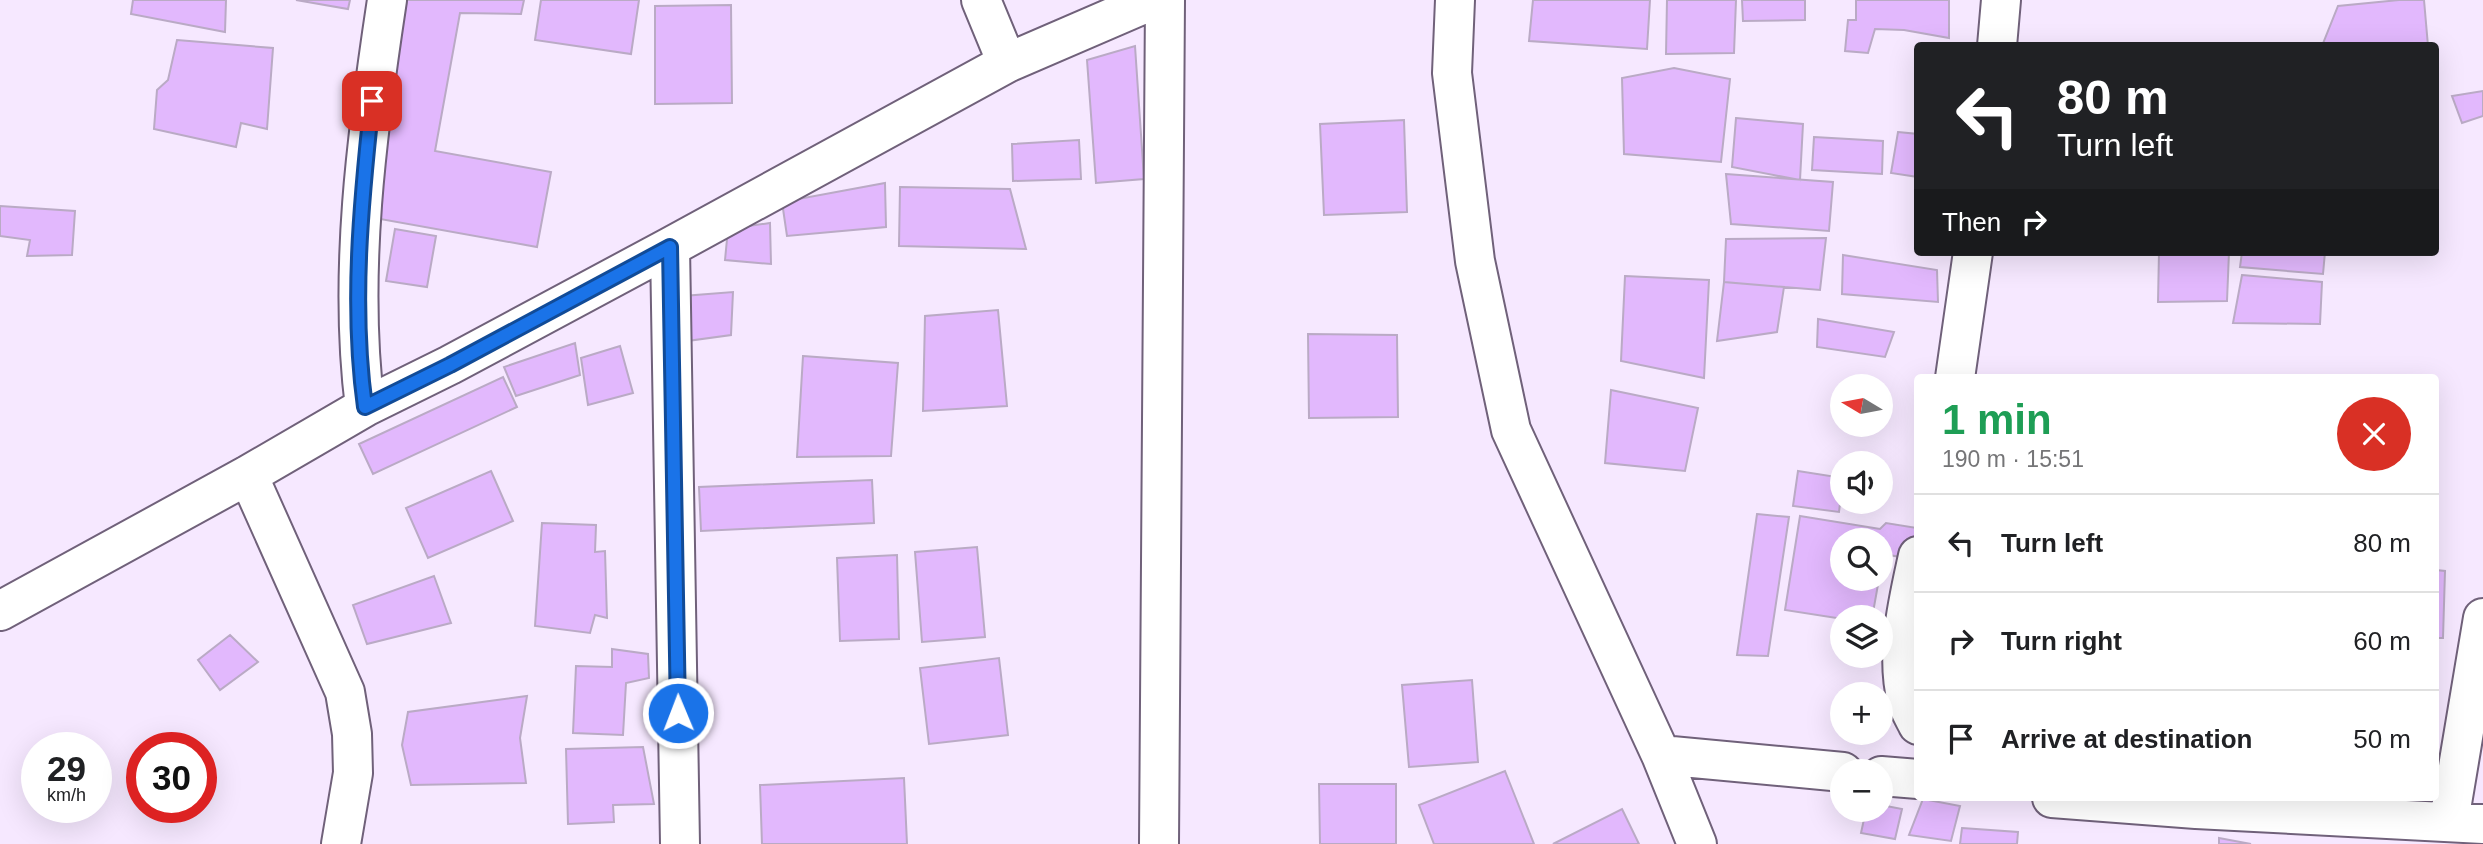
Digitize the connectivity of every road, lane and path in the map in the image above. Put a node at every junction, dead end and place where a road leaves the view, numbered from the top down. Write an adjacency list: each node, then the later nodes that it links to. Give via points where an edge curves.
1 (387, 0): 12 (street, via 364,182 358,348)
2 (981, 0): 8 (street)
3 (1153, 0): 8 (street)
4 (1165, 0): 26 (street)
5 (1455, 0): 18 (street, via 1452,73 1475,261 1511,430)
6 (2001, 0): 7 (street)
7 (1997, 42)
8 (1007, 63): 9 (street)
9 (670, 247): 12 (street); 25 (street)
10 (1972, 256): 11 (street)
11 (1956, 374)
12 (365, 407): 13 (street)
13 (248, 475): 15 (street); 24 (street, via 345,692 353,773)
14 (1914, 574): 17 (street, via 1902,656 1907,702)
15 (0, 611)
16 (2483, 618): 23 (street)
17 (1914, 717)
18 (1661, 755): 19 (street); 27 (street)
19 (1830, 771)
20 (1893, 777): 21 (street)
21 (1914, 779)
22 (2091, 801): 23 (street)
23 (2466, 823)
24 (341, 844)
25 (680, 844)
26 (1159, 844)
27 (1697, 844)

